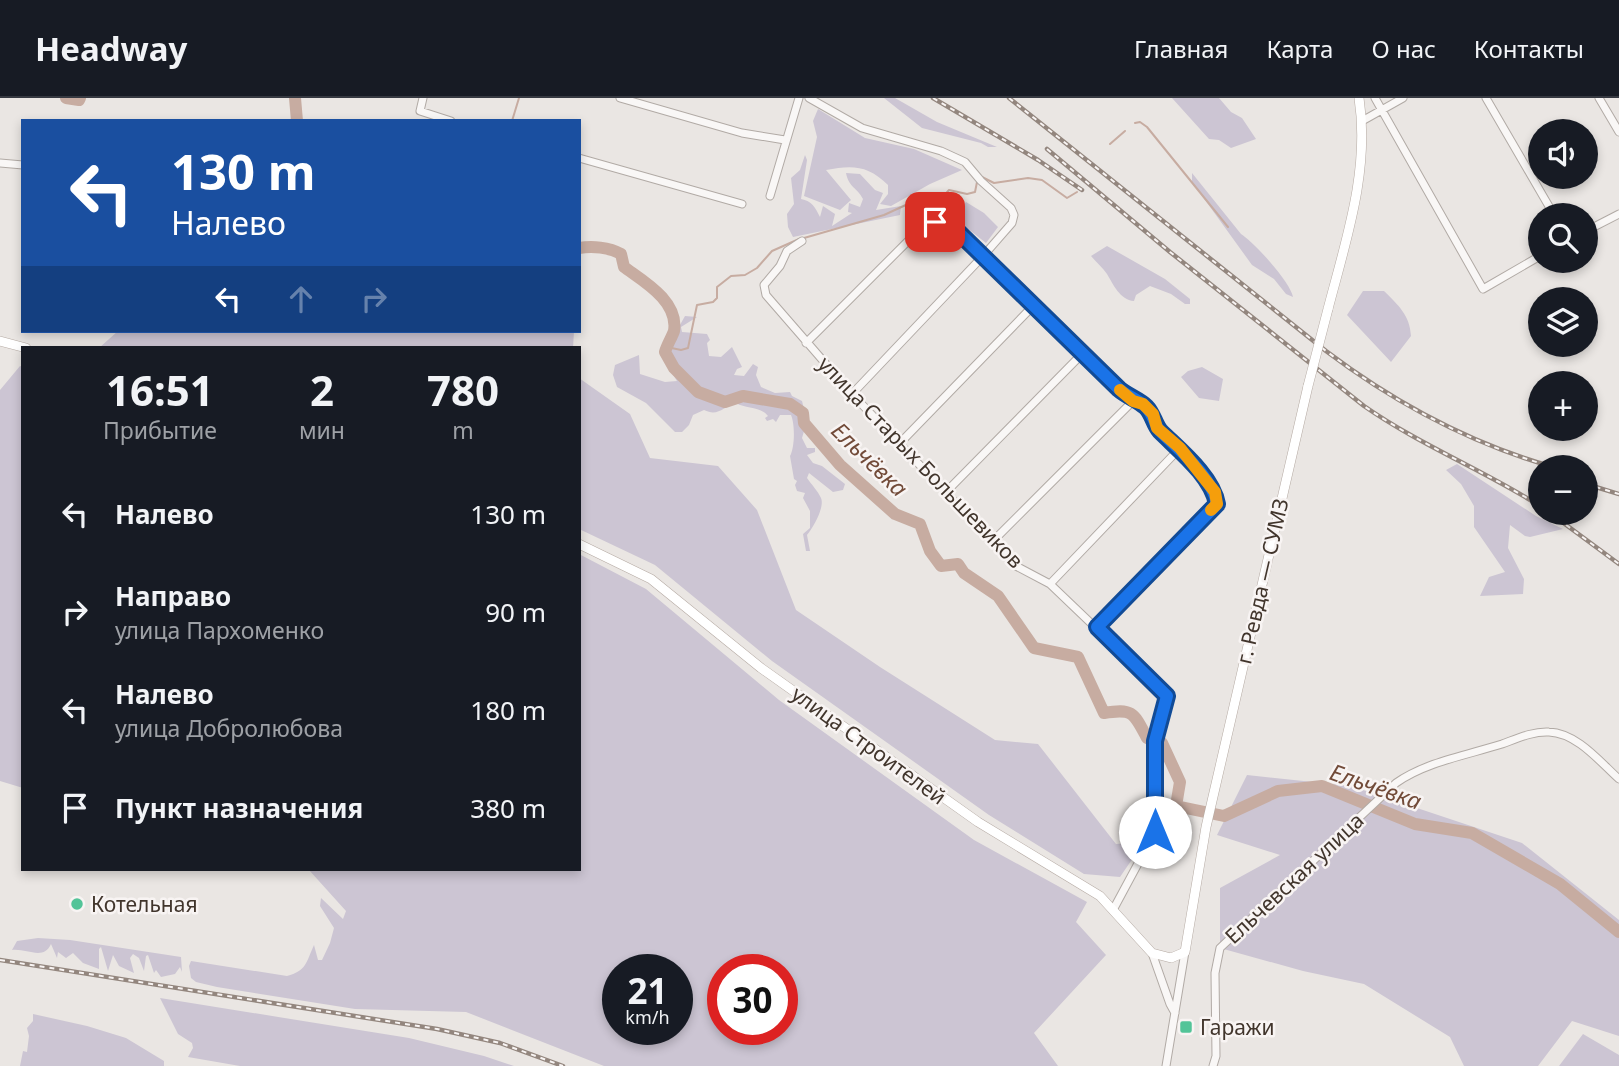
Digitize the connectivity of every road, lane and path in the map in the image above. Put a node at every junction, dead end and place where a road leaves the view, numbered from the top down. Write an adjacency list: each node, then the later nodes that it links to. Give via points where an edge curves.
1 (423, 98): 11 (street, via 420,111)
2 (620, 98): 14 (street, via 742,133)
3 (799, 98): 14 (street)
4 (809, 98): 24 (street, via 862,128 965,162 1014,215)
5 (1359, 98): 12 (main road, г. Ревда — СУМЗ)
6 (1375, 98): 10 (street)
7 (1403, 98): 10 (street)
8 (1486, 98): 19 (street)
9 (1599, 98): 13 (street)
10 (1381, 110): 12 (street); 25 (street, via 1483,289)
11 (445, 119)
12 (1362, 121): 42 (main road, г. Ревда — СУМЗ, bridge, via 1354,212 1308,386 1206,827)
13 (1619, 132)
14 (785, 140): 18 (street)
15 (581, 159): 20 (street)
16 (0, 163): 17 (street)
17 (21, 165)
18 (770, 196)
19 (1547, 203)
20 (742, 204)
21 (1619, 214): 22 (street)
22 (1598, 225)
23 (802, 241): 28 (street, улица Старых Большевиков, via 787,251 764,288)
24 (984, 256): 26 (street); 28 (street, via 949,223 928,221); 31 (street)
25 (1528, 263)
26 (1033, 306): 30 (street); 33 (street)
27 (0, 341): 29 (main road)
28 (806, 343): 31 (street, улица Старых Большевиков)
29 (21, 347)
30 (1082, 354): 32 (street); 35 (street)
31 (852, 394): 33 (street, улица Старых Большевиков)
32 (1133, 401): 34 (street, via 1153,414 1157,428); 36 (street)
33 (900, 443): 35 (street, улица Старых Большевиков)
34 (1180, 448): 38 (street); 39 (street, via 1215,492 1217,504)
35 (946, 492): 36 (street, улица Старых Большевиков)
36 (993, 541): 38 (street, улица Старых Большевиков, via 1016,566)
37 (581, 545): 41 (main road, улица Строителей, via 651,579 772,675 978,822 1100,897)
38 (1050, 584): 39 (street, улица Старых Большевиков)
39 (1097, 627): 41 (street, улица Старых Большевиков, via 1167,696 1155,741 1155,832)
40 (1619, 779): 46 (street, Ельчевская улица, via 1577,742 1549,732 1434,765 1396,783 1220,948 1215,973)
41 (1113, 910): 43 (main road, улица Строителей)
42 (1185, 952): 43 (main road, via 1171,958); 44 (street, г. Ревда — СУМЗ)
43 (1152, 953): 44 (street, улица Строителей)
44 (1175, 1013): 45 (street, г. Ревда — СУМЗ)
45 (1166, 1066)
46 (1213, 1066)

